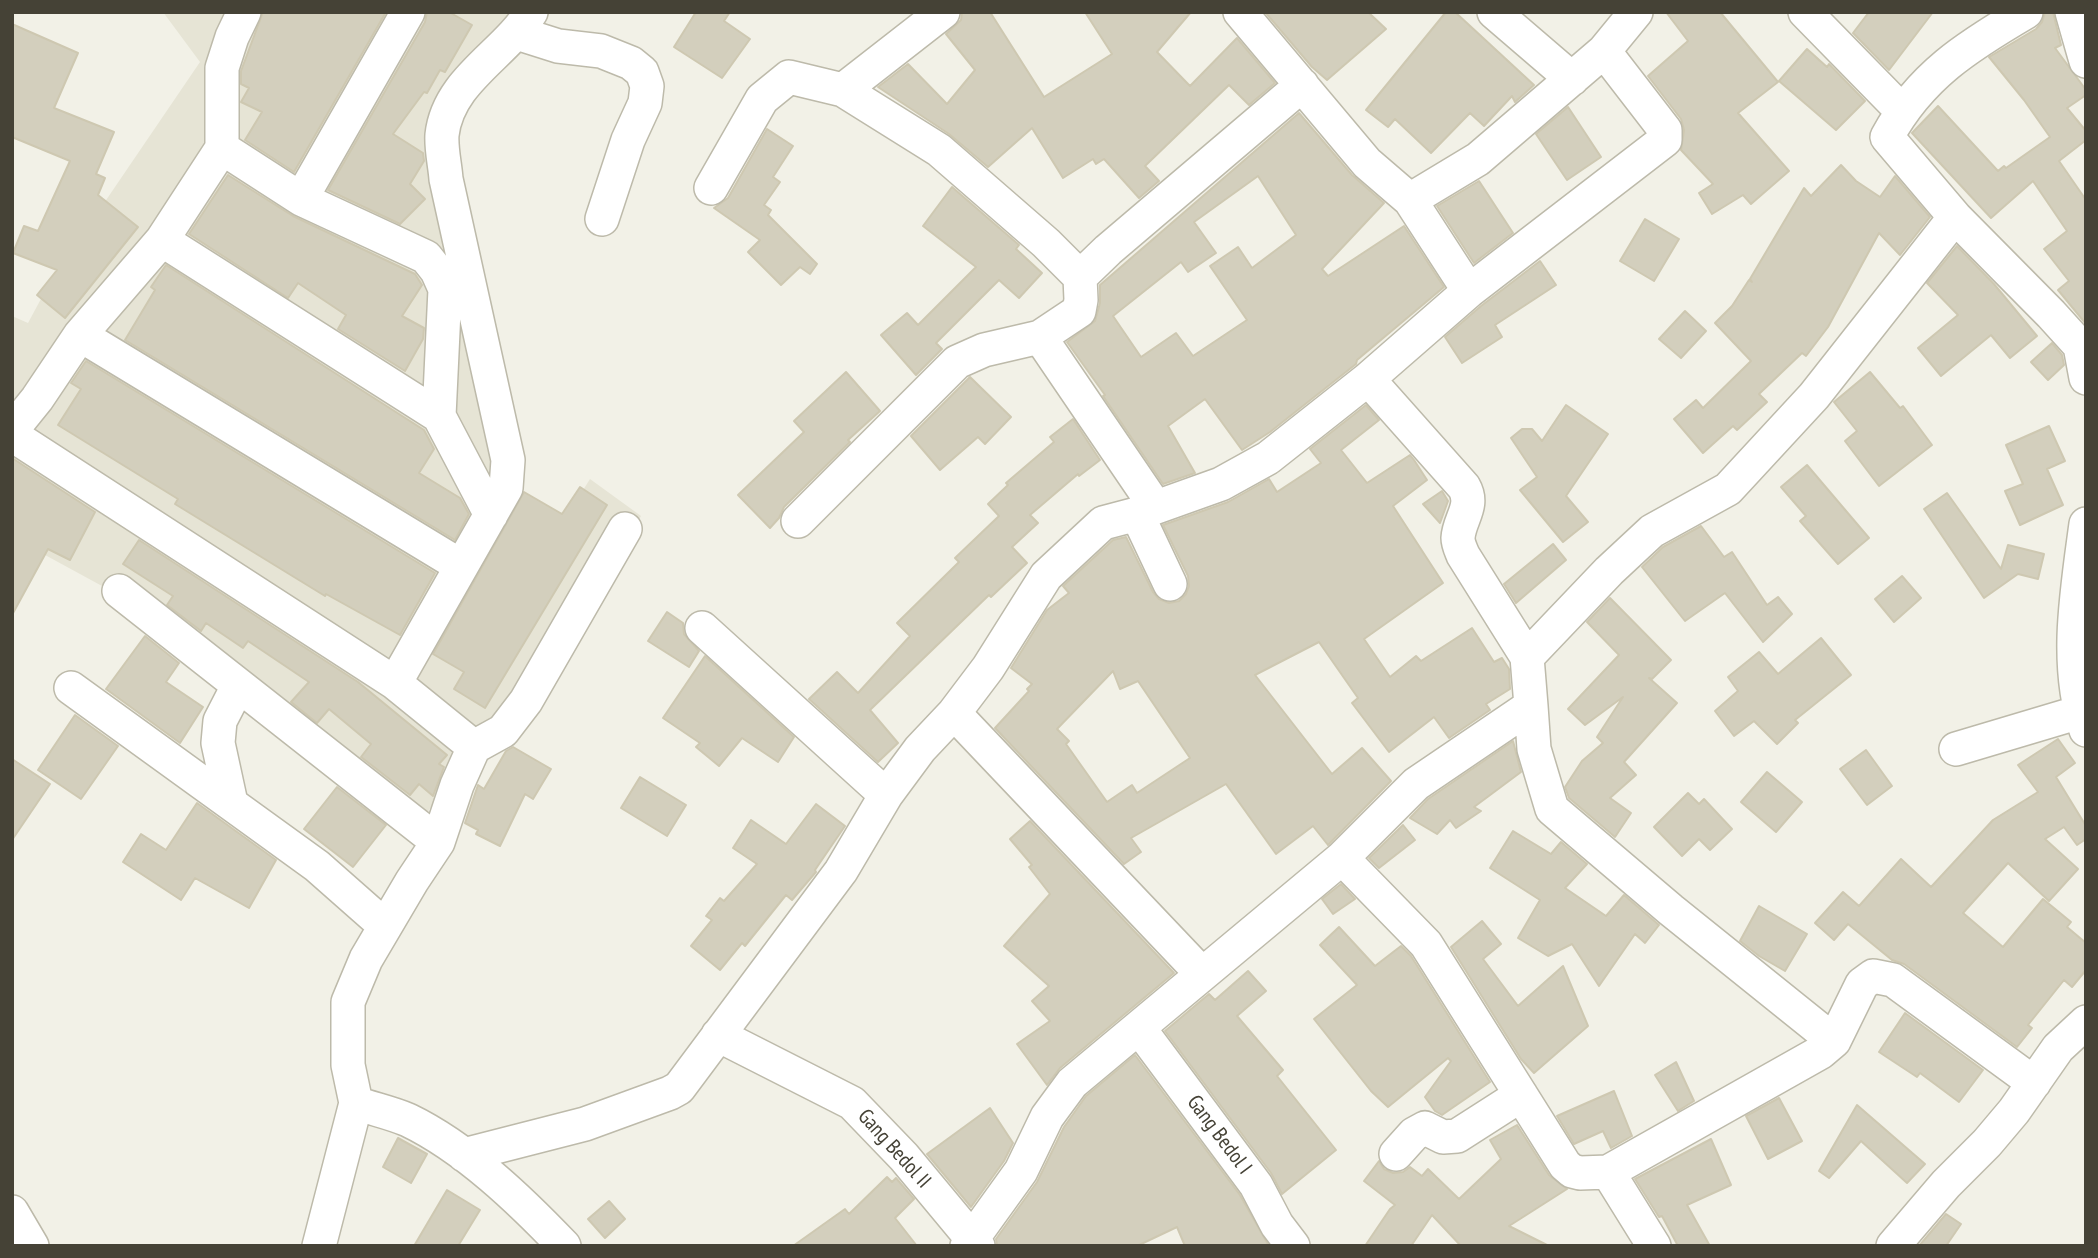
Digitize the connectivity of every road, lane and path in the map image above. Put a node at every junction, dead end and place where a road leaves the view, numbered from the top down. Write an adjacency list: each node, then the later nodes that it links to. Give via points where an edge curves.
1 (244, 12): 18 (street, via 222,68)
2 (408, 12): 20 (street)
3 (943, 12): 16 (street)
4 (1240, 12): 15 (street)
5 (1494, 12): 14 (street)
6 (1636, 12): 12 (street)
7 (1805, 12): 17 (street)
8 (2026, 12): 10 (street)
9 (2072, 12): 13 (street)
10 (1990, 22): 17 (street)
11 (524, 23): 23 (street, via 558,46 601,51 642,72 647,86 645,103); 36 (street, via 452,102 442,135 446,179 508,460 506,488)
12 (1604, 51): 14 (street); 26 (street, via 1665,130 1665,140)
13 (2086, 61)
14 (1572, 79): 21 (street, via 1478,159)
15 (1302, 85): 21 (street, via 1367,163); 25 (street)
16 (843, 90): 19 (street, via 789,77 762,99); 25 (street, via 939,150)
17 (1901, 110): 22 (street, via 1887,137)
18 (222, 148): 20 (street); 24 (street)
19 (711, 188)
20 (301, 199): 32 (street, via 426,257 437,271 445,289)
21 (1410, 200): 26 (street)
22 (1955, 217): 29 (street, via 2080,346); 44 (street, via 1814,396 1728,489 1652,531)
23 (602, 219)
24 (162, 240): 27 (street); 32 (street)
25 (1080, 277): 28 (street, via 1079,311)
26 (1469, 291): 30 (street)
27 (80, 335): 31 (street); 40 (street)
28 (1040, 337): 35 (street); 37 (street, via 984,350 957,362)
29 (2086, 378)
30 (1368, 379): 35 (street, via 1268,458 1221,484); 44 (street, via 1464,487 1469,496 1458,540 1463,555)
31 (25, 394): 33 (street)
32 (439, 416): 36 (street)
33 (12, 430)
34 (12, 435): 45 (street)
35 (1146, 510): 41 (street); 49 (street, via 1103,523 1046,576)
36 (491, 515): 40 (street)
37 (798, 521)
38 (2086, 524): 50 (street, via 2072,628)
39 (625, 529): 51 (street, via 526,701 503,731)
40 (461, 566): 45 (street)
41 (1171, 584)
42 (118, 590): 46 (street)
43 (702, 628): 53 (street)
44 (1527, 657): 48 (street)
45 (395, 683): 51 (street)
46 (238, 686): 54 (street, via 220,721 218,743); 55 (street)
47 (71, 688): 54 (street)
48 (1531, 706): 56 (street, via 1416,784); 62 (street, via 1534,749 1552,809)
49 (954, 713): 53 (street); 58 (street)
50 (2083, 721): 52 (street)
51 (474, 747): 55 (street)
52 (1956, 749)
53 (886, 795): 61 (street, via 841,871)
54 (231, 803): 57 (street, via 317,866)
55 (438, 842): 57 (street)
56 (1342, 858): 58 (street); 64 (street, via 1426,944)
57 (385, 926): 65 (street, via 348,1002 348,1065)
58 (1202, 974): 60 (street)
59 (2086, 1022): 63 (street, via 2058,1048)
60 (1139, 1028): 70 (street, via 1072,1083); 74 (street, Gang Bedol I, via 1256,1185)
61 (718, 1035): 67 (street, via 679,1088 670,1093 585,1124); 70 (street, Gang Bedol II, via 852,1103 904,1157)
62 (1834, 1041): 63 (street, via 1863,984 1873,976 1893,980); 68 (street)
63 (2034, 1083): 76 (street, via 1994,1135)
64 (1521, 1095): 66 (street, via 1457,1136 1419,1129); 68 (street, via 1565,1166 1580,1173)
65 (356, 1103): 67 (street, via 407,1120); 72 (street)
66 (1396, 1154)
67 (464, 1155): 73 (street, via 526,1206)
68 (1608, 1172): 75 (street)
69 (12, 1213): 71 (street)
70 (973, 1244)
71 (32, 1246)
72 (319, 1246)
73 (564, 1246)
74 (1293, 1246)
75 (1654, 1246)
76 (1893, 1246)

